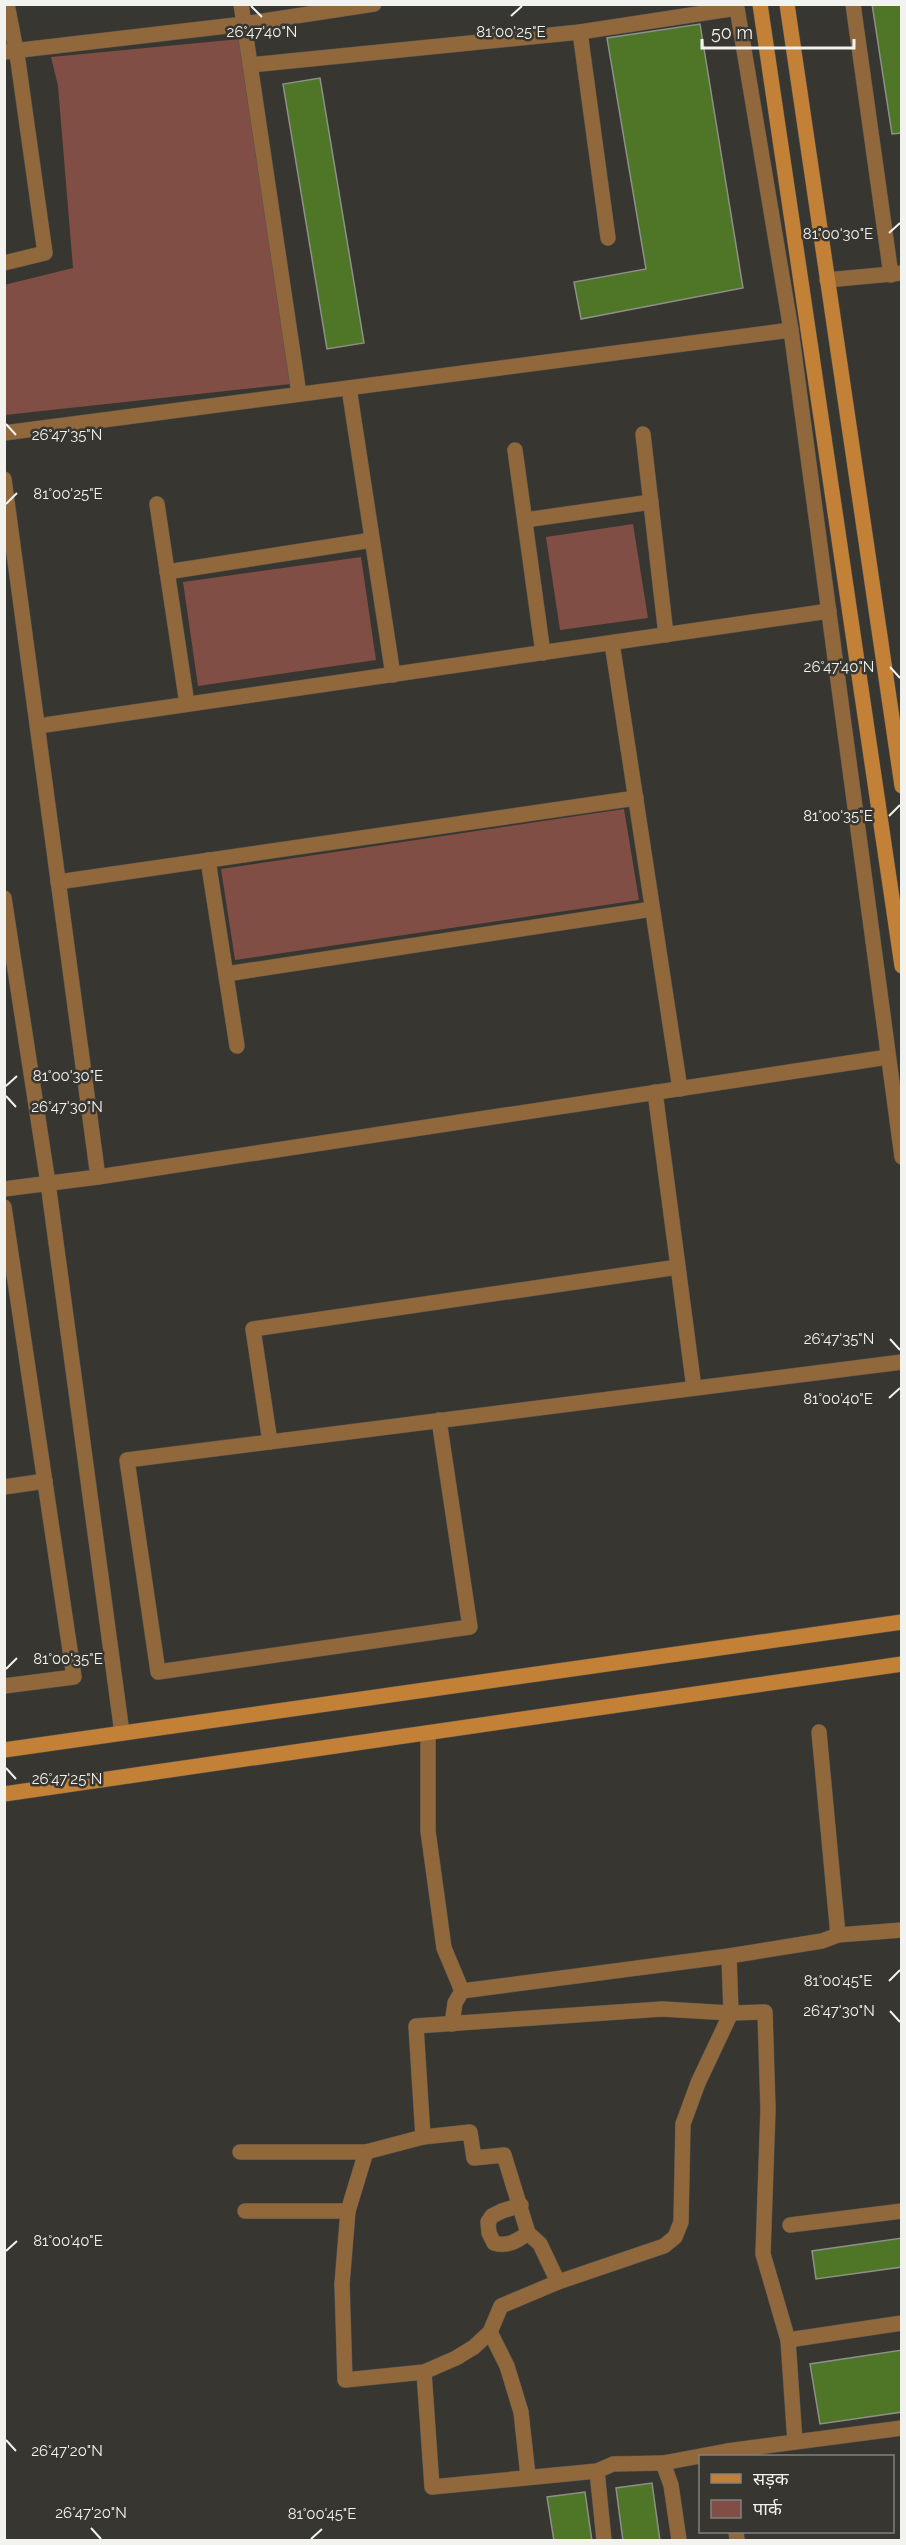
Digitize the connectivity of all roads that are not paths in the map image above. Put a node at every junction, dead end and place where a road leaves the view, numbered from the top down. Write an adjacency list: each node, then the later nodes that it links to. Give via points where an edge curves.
1 (7, 4): 9 (street)
2 (241, 4): 7 (street)
3 (374, 4): 7 (street)
4 (760, 4): 41 (street)
5 (787, 4): 14 (street)
6 (853, 4): 13 (street)
7 (244, 24): 9 (street); 10 (street)
8 (580, 32): 10 (street); 11 (street); 15 (street, via 737,8)
9 (10, 51): 12 (street, via 45,253)
10 (250, 65): 17 (street)
11 (608, 237)
12 (4, 263)
13 (896, 274): 14 (street)
14 (827, 280): 34 (street)
15 (791, 330): 16 (street); 27 (street)
16 (349, 388): 17 (street); 25 (street)
17 (299, 394): 18 (street)
18 (4, 433)
19 (643, 434): 22 (street)
20 (515, 450): 24 (street)
21 (4, 479): 33 (street)
22 (651, 501): 24 (street); 28 (street)
23 (157, 504): 26 (street)
24 (525, 520): 30 (street)
25 (372, 540): 26 (street); 31 (street)
26 (167, 572): 32 (street)
27 (829, 611): 28 (street); 44 (street)
28 (666, 635): 29 (street)
29 (612, 643): 30 (street); 36 (street)
30 (543, 653): 31 (street)
31 (393, 675): 32 (street)
32 (187, 704): 33 (street)
33 (38, 726): 38 (street)
34 (900, 761): 35 (street)
35 (902, 786)
36 (636, 798): 37 (street); 40 (street)
37 (208, 860): 38 (street); 42 (street)
38 (58, 882): 48 (street)
39 (4, 898): 49 (street)
40 (652, 909): 42 (street); 45 (street)
41 (902, 966)
42 (226, 974): 43 (street)
43 (237, 1046)
44 (888, 1057): 45 (street); 47 (street)
45 (680, 1089): 46 (street)
46 (655, 1092): 48 (street); 52 (street)
47 (902, 1156)
48 (98, 1177): 49 (street)
49 (48, 1183): 50 (street); 63 (street)
50 (4, 1189)
51 (4, 1207): 57 (street)
52 (678, 1268): 54 (street); 56 (street, via 253,1329)
53 (902, 1362): 54 (street)
54 (694, 1388): 55 (street)
55 (439, 1420): 56 (street); 56 (street, via 470,1627 159,1672 127,1460)
56 (270, 1442)
57 (45, 1481): 58 (street); 61 (street, via 74,1677)
58 (4, 1487)
59 (902, 1622): 63 (street)
60 (902, 1664): 64 (street)
61 (4, 1686)
62 (819, 1732): 68 (street)
63 (122, 1733): 65 (street)
64 (428, 1733): 66 (street); 70 (street, via 428,1831 444,1948)
65 (4, 1750)
66 (4, 1794)
67 (902, 1930): 68 (street)
68 (838, 1935): 69 (street)
69 (729, 1956): 70 (street); 71 (street)
70 (462, 1991): 72 (street, via 455,2003)
71 (731, 2013): 72 (street, via 662,2008); 82 (street, via 683,2124 681,2222 675,2237 664,2246); 85 (street, via 765,2012 768,2109 763,2254)
72 (452, 2024): 73 (street, via 416,2026)
73 (423, 2137): 75 (street); 76 (street, via 470,2132 474,2158 504,2155)
74 (240, 2152): 75 (street)
75 (366, 2152): 78 (street)
76 (521, 2205): 81 (street); 81 (street, via 492,2216 489,2233 494,2243 503,2246)
77 (245, 2211): 78 (street)
78 (348, 2211): 86 (street, via 342,2284 345,2380)
79 (902, 2211): 80 (street)
80 (790, 2225)
81 (528, 2233): 82 (street, via 540,2244)
82 (558, 2282): 84 (street, via 501,2306)
83 (902, 2323): 85 (street)
84 (490, 2332): 86 (street, via 456,2358); 93 (street, via 507,2366 521,2412)
85 (788, 2340): 88 (street)
86 (424, 2372): 93 (street, via 432,2487)
87 (902, 2428): 88 (street)
88 (795, 2442): 89 (street)
89 (728, 2454)
90 (699, 2458): 91 (street)
91 (663, 2463): 92 (street, via 613,2464); 95 (street, via 671,2485)
92 (597, 2471): 93 (street); 94 (street)
93 (528, 2476)
94 (604, 2541)
95 (679, 2541)

